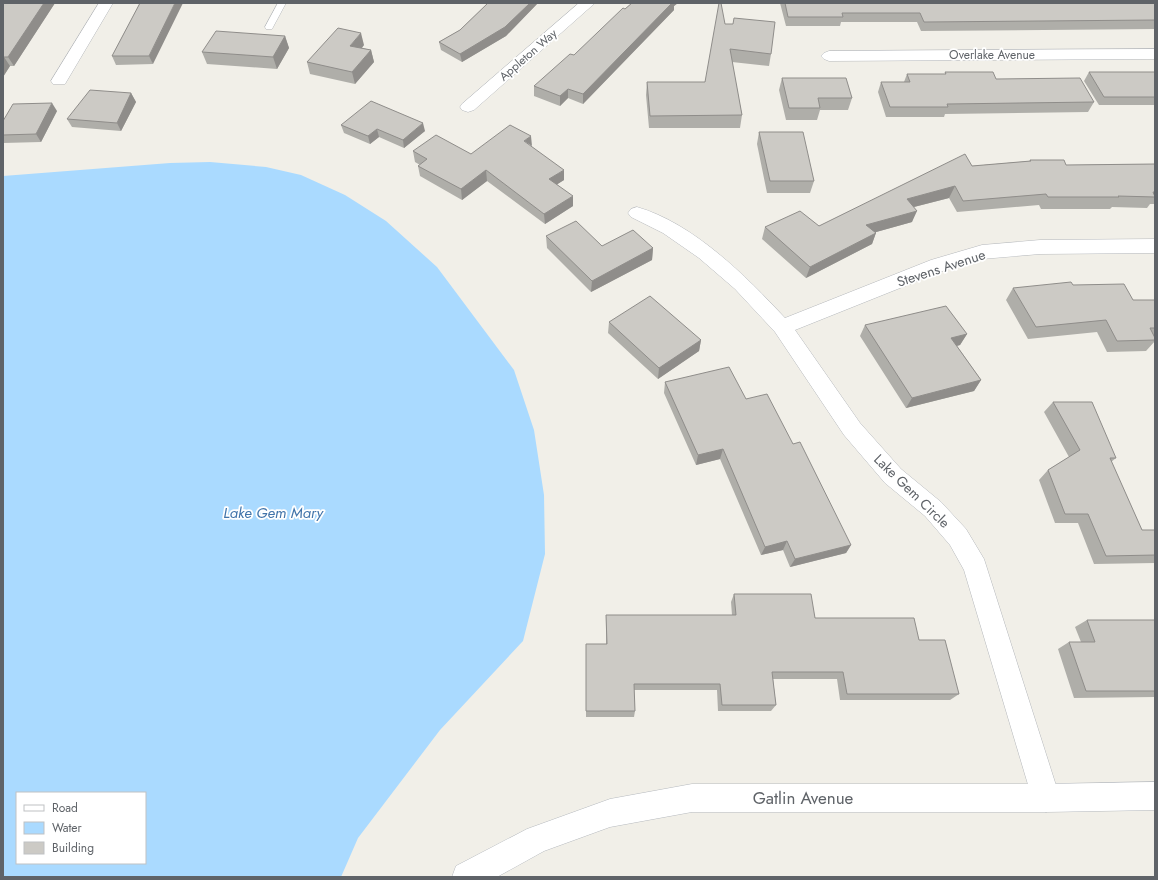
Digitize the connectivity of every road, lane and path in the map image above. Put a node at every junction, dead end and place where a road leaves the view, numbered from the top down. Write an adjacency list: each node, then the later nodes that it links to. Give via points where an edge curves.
1 (106, 3): 7 (street)
2 (282, 3): 4 (lane)
3 (588, 3): 8 (street, Appleton Way)
4 (269, 27)
5 (1155, 54): 6 (street, Overlake Avenue)
6 (829, 56)
7 (59, 81)
8 (468, 107)
9 (637, 213): 11 (street, Lake Gem Circle, via 669,229 706,253 742,284)
10 (1155, 246): 11 (street, Stevens Avenue, via 1040,247 982,252 938,265)
11 (782, 327): 13 (street, Lake Gem Circle, via 852,429 892,476 933,509 958,536 975,567)
12 (1155, 796): 13 (street, Gatlin Avenue)
13 (1046, 798): 14 (street, Gatlin Avenue, via 692,798 610,812 537,839)
14 (467, 877)

